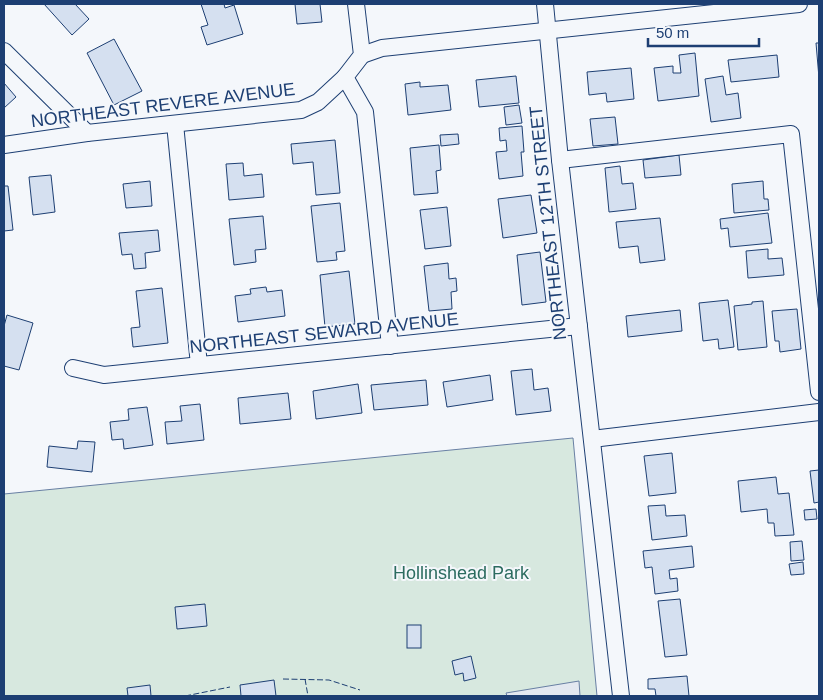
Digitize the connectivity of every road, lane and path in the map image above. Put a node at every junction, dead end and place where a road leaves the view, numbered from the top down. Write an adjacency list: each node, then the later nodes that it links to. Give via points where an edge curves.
1 (356, 4): 6 (street)
2 (545, 4): 4 (street, NORTHEAST 12TH STREET)
3 (799, 4): 4 (street)
4 (548, 30): 6 (street, via 382,48); 11 (street, NORTHEAST 12TH STREET)
5 (4, 51): 9 (street)
6 (362, 54): 7 (street, NORTHEAST REVERE AVENUE)
7 (346, 77): 8 (street, NORTHEAST REVERE AVENUE, via 318,102 301,110); 13 (street, via 365,112)
8 (175, 124): 9 (street, NORTHEAST REVERE AVENUE); 14 (street)
9 (87, 133): 10 (street, NORTHEAST REVERE AVENUE)
10 (4, 145)
11 (560, 160): 12 (street, NORTHEAST 12TH STREET); 16 (street, via 791,134)
12 (579, 326): 13 (street, NORTHEAST SEWARD AVENUE); 18 (street, NORTHEAST 12TH STREET)
13 (390, 346): 14 (street, NORTHEAST SEWARD AVENUE)
14 (199, 366): 15 (street, NORTHEAST SEWARD AVENUE, via 104,375)
15 (74, 368)
16 (819, 392)
17 (819, 412): 18 (street)
18 (592, 439): 19 (street, NORTHEAST 12TH STREET)
19 (621, 696)

